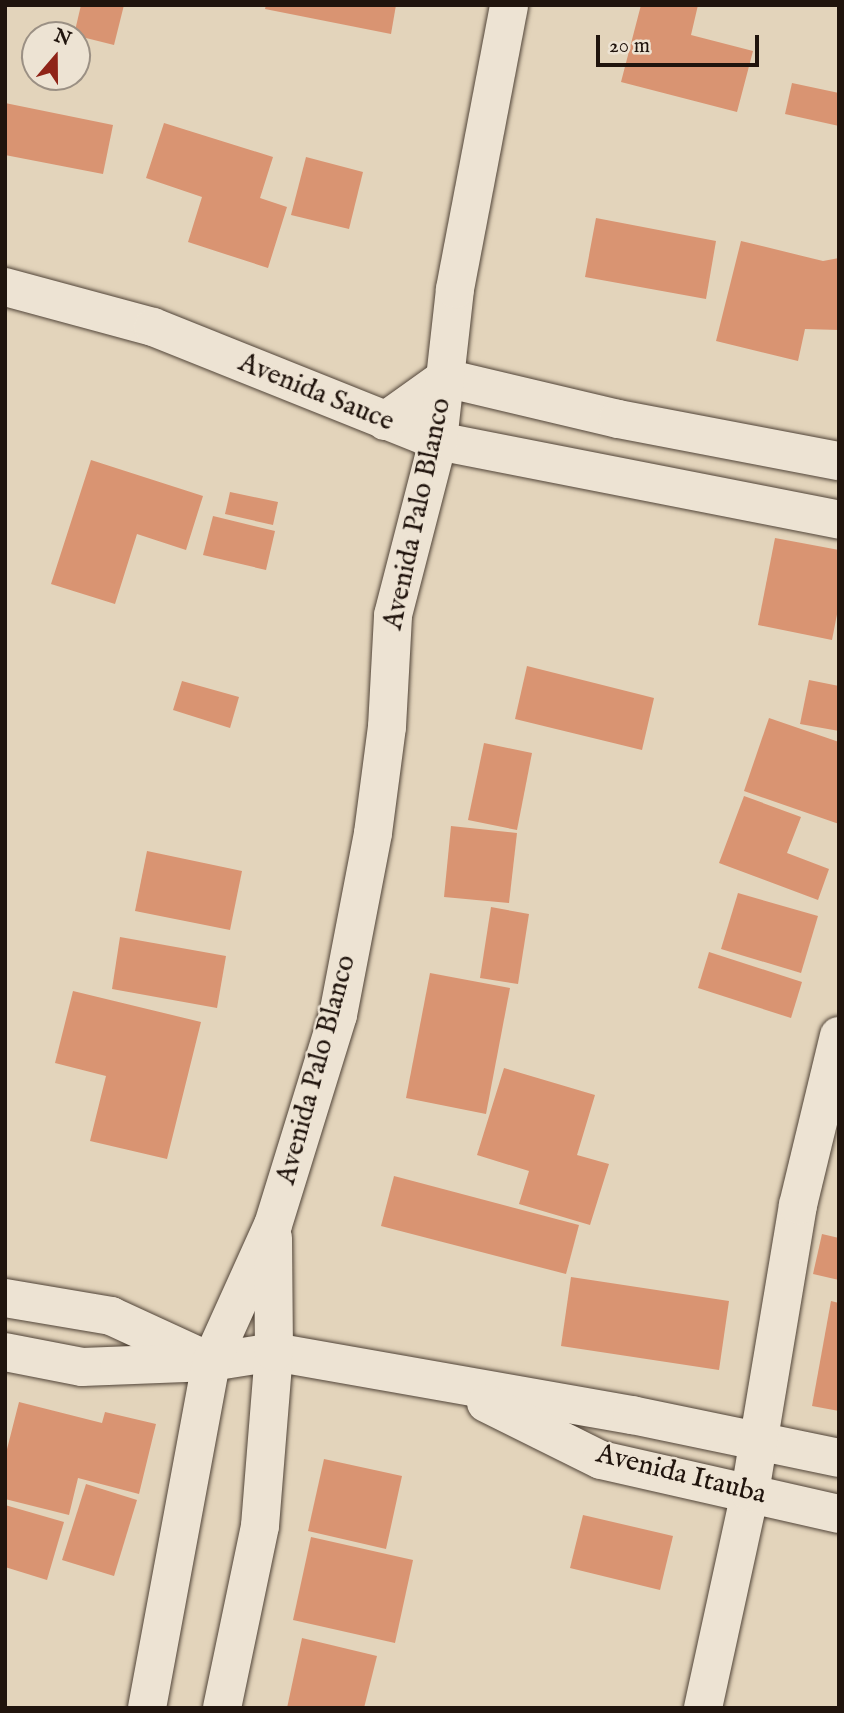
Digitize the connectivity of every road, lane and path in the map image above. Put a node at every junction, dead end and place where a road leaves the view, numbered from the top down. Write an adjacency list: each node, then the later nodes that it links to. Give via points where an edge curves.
1 (509, 5): 3 (street, Avenida Palo Blanco, via 455,289)
2 (5, 287): 4 (street, Avenida Sauce, via 153,327)
3 (445, 378): 4 (street); 5 (street, Avenida Palo Blanco); 6 (street, via 618,419)
4 (385, 421): 5 (street, Avenida Sauce)
5 (438, 441): 7 (street, Avenida Sauce); 9 (street, Avenida Palo Blanco, via 393,615 387,727 373,833 338,1015)
6 (839, 461)
7 (839, 520)
8 (839, 1036): 15 (street, via 798,1205)
9 (274, 1225): 12 (street, Avenida Palo Blanco); 13 (street, Avenida Palo Blanco)
10 (5, 1298): 13 (street, via 111,1316)
11 (5, 1352): 13 (street, Avenida Itauba, via 82,1367)
12 (274, 1352): 13 (street, Avenida Itauba); 14 (street, Avenida Itauba); 20 (street, Avenida Palo Blanco, via 260,1526)
13 (211, 1362): 19 (street, Avenida Palo Blanco)
14 (453, 1386): 15 (street, Avenida Itauba); 17 (street, Avenida Itauba, via 601,1460)
15 (758, 1441): 16 (street, Avenida Itauba); 17 (street)
16 (839, 1458)
17 (750, 1492): 18 (street, Avenida Itauba); 21 (street)
18 (839, 1514)
19 (147, 1708)
20 (222, 1708)
21 (703, 1708)

